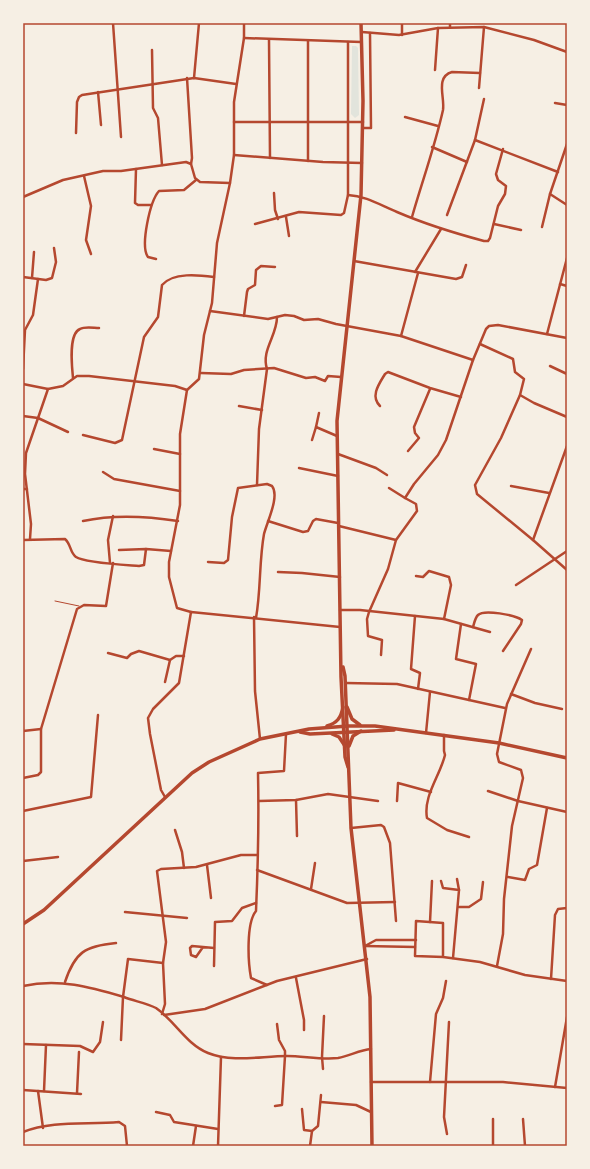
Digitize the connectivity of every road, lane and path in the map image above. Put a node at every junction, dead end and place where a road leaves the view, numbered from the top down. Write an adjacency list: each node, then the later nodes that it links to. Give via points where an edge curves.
1 (113, 23): 27 (street)
2 (200, 23): 23 (street)
3 (244, 23): 13 (street)
4 (361, 23): 10 (main road)
5 (402, 23): 12 (street)
6 (450, 23): 7 (street)
7 (450, 27): 8 (street); 9 (street)
8 (484, 27): 19 (street); 21 (street)
9 (438, 28): 12 (street); 20 (street)
10 (362, 32): 11 (street); 17 (main road)
11 (370, 33): 12 (street); 40 (street, via 371,128)
12 (402, 34)
13 (244, 38): 14 (street); 25 (street)
14 (269, 40): 15 (street); 34 (street)
15 (308, 41): 16 (street); 35 (street)
16 (348, 42): 17 (street); 36 (street)
17 (362, 42): 37 (main road)
18 (152, 50): 24 (street)
19 (567, 52)
20 (435, 70)
21 (480, 74): 26 (street); 39 (street, via 452,72 445,75 442,85 443,110)
22 (187, 78): 23 (street); 24 (street); 53 (street)
23 (194, 78): 25 (street)
24 (152, 84): 27 (street); 54 (street, via 153,110 158,118)
25 (236, 84): 33 (street)
26 (479, 88)
27 (118, 89): 28 (street); 42 (street)
28 (98, 92): 38 (street); 41 (street, via 79,97)
29 (484, 99): 43 (street)
30 (555, 103): 31 (street)
31 (567, 105)
32 (405, 117): 39 (street)
33 (234, 122): 34 (street); 47 (street)
34 (270, 122): 35 (street); 48 (street)
35 (308, 122): 36 (street); 49 (street)
36 (348, 122): 37 (street); 50 (street)
37 (363, 122): 40 (main road)
38 (101, 125)
39 (438, 126): 45 (street)
40 (363, 128): 52 (main road)
41 (76, 134)
42 (121, 137)
43 (475, 140): 46 (street); 51 (street)
44 (567, 144): 56 (street)
45 (432, 147): 51 (street); 69 (street)
46 (503, 149): 56 (street); 72 (street, via 496,174 506,189 498,206)
47 (234, 155): 48 (street); 59 (street)
48 (270, 158): 49 (street)
49 (308, 161): 50 (street)
50 (348, 162): 52 (street); 62 (street)
51 (468, 162): 67 (street)
52 (362, 163): 63 (main road)
53 (191, 164): 54 (street, via 186,162); 58 (street)
54 (162, 165): 55 (street)
55 (136, 169): 57 (street, via 103,170); 65 (street, via 135,203)
56 (558, 172): 61 (street)
57 (84, 176): 64 (street, via 63,180); 79 (street, via 91,206 86,240)
58 (196, 180): 59 (street, via 202,183); 65 (street, via 184,190 159,191)
59 (230, 183): 87 (street)
60 (274, 193): 70 (street)
61 (550, 194): 66 (street); 73 (street)
62 (348, 195): 63 (street); 68 (street, via 343,214 299,212)
63 (361, 196): 69 (street); 82 (main road)
64 (23, 197)
65 (151, 205): 81 (street, via 146,254 149,258)
66 (567, 205)
67 (447, 215)
68 (286, 217): 70 (street); 76 (street)
69 (412, 217): 74 (street)
70 (278, 219): 71 (street)
71 (255, 224)
72 (494, 224): 74 (street, via 490,238 486,241); 75 (street)
73 (542, 227)
74 (442, 229): 85 (street)
75 (521, 230)
76 (289, 236)
77 (54, 248): 89 (street, via 56,262 52,278)
78 (34, 252): 88 (street)
79 (91, 254)
80 (567, 258): 90 (street)
81 (156, 259)
82 (354, 261): 85 (street); 95 (main road)
83 (466, 265): 85 (street, via 458,279)
84 (275, 267): 93 (street, via 261,266 256,270 255,285 247,292)
85 (416, 273): 98 (street)
86 (23, 277): 88 (street)
87 (214, 277): 92 (street); 109 (street, via 190,274 162,285 158,317 144,337)
88 (32, 278): 89 (street)
89 (38, 279): 104 (street, via 33,315 26,330)
90 (560, 284): 91 (street); 97 (street)
91 (567, 286)
92 (210, 311): 93 (street); 105 (street)
93 (244, 316): 94 (street, via 268,319)
94 (277, 317): 95 (street, via 285,315 304,320 318,319); 103 (street, via 275,331 265,354)
95 (347, 327): 98 (street); 107 (main road)
96 (99, 328): 108 (street, via 83,328 76,332 72,346)
97 (547, 334): 99 (street); 100 (street, via 494,325 486,329)
98 (401, 336): 101 (street)
99 (567, 338)
100 (480, 344): 101 (street); 114 (street, via 513,359 515,372 524,379)
101 (473, 360): 115 (street)
102 (550, 366): 106 (street)
103 (267, 368): 105 (street, via 231,374); 107 (street, via 325,381 328,376); 118 (street)
104 (23, 369)
105 (201, 373): 113 (street, via 195,384)
106 (567, 374)
107 (341, 377): 126 (main road)
108 (73, 378): 109 (street, via 89,376); 112 (street, via 63,386)
109 (136, 381): 113 (street); 125 (street, via 122,440 114,443)
110 (23, 384): 112 (street)
111 (430, 388): 115 (street); 117 (street, via 388,372 376,392 375,400); 130 (street, via 414,428 419,438)
112 (48, 389): 122 (street)
113 (187, 390): 131 (street, via 180,434)
114 (520, 395): 121 (street); 153 (street, via 501,438 480,474 475,490)
115 (461, 397): 144 (street, via 438,455)
116 (238, 406): 118 (street)
117 (380, 406)
118 (262, 410): 137 (street)
119 (319, 413): 123 (street)
120 (23, 416): 122 (street)
121 (567, 417)
122 (38, 418): 124 (street); 141 (street, via 26,453)
123 (316, 427): 126 (street); 127 (street)
124 (68, 432)
125 (83, 435)
126 (337, 436): 132 (main road)
127 (312, 440)
128 (567, 446): 143 (street)
129 (154, 448): 131 (street)
130 (408, 451)
131 (180, 454): 142 (street)
132 (338, 454): 135 (street, via 376,468); 136 (main road)
133 (299, 468): 136 (street)
134 (103, 472): 142 (street, via 114,480)
135 (387, 475)
136 (338, 476): 149 (main road)
137 (257, 485): 148 (street, via 268,484 274,489); 159 (street, via 242,487 236,492 228,560 224,563)
138 (511, 486): 143 (street)
139 (389, 488): 144 (street)
140 (23, 489): 141 (street)
141 (27, 489): 150 (street)
142 (180, 491): 147 (street)
143 (549, 494): 153 (street)
144 (406, 498): 152 (street, via 418,507)
145 (113, 516): 146 (street); 147 (street); 160 (street, via 108,540)
146 (82, 521)
147 (178, 521): 157 (street)
148 (268, 521): 149 (street, via 303,532 308,531 316,519); 172 (street, via 264,534 260,600)
149 (339, 524): 152 (street); 164 (main road)
150 (30, 539): 151 (street); 160 (street, via 65,539 77,558)
151 (23, 540)
152 (396, 540): 170 (street, via 388,569)
153 (533, 540): 158 (street)
154 (146, 549): 155 (street); 157 (street); 160 (street, via 144,565)
155 (119, 550)
156 (567, 551): 158 (street)
157 (171, 552): 169 (street, via 169,577 177,608)
158 (556, 559): 161 (street); 165 (street)
159 (208, 562)
160 (112, 563): 167 (street, via 106,606)
161 (567, 570)
162 (278, 572): 164 (street)
163 (416, 576): 173 (street, via 423,576 429,571 449,577 451,585)
164 (340, 577): 168 (main road)
165 (516, 585)
166 (54, 601): 167 (lane)
167 (80, 606): 198 (street, via 74,617)
168 (340, 610): 170 (street); 175 (main road)
169 (191, 612): 172 (street); 182 (street)
170 (369, 612): 171 (street); 181 (street, via 368,636 382,640)
171 (415, 616): 173 (street); 187 (street, via 412,669 420,673)
172 (255, 618): 175 (street); 208 (street, via 255,691)
173 (444, 619): 174 (street)
174 (461, 624): 176 (street); 190 (street, via 456,659 476,664)
175 (341, 627): 184 (main road)
176 (473, 627): 177 (street); 179 (street, via 476,617 484,613 512,615 522,620)
177 (490, 632)
178 (531, 649): 189 (street)
179 (503, 651)
180 (108, 653): 183 (street, via 127,658 139,651)
181 (381, 655)
182 (184, 656): 183 (street, via 176,656); 215 (street, via 179,683 152,709 148,718 161,790)
183 (170, 660): 185 (street)
184 (342, 664): 186 (main road); 191 (main road)
185 (165, 682)
186 (346, 683): 187 (street, via 386,683); 191 (main road)
187 (418, 689): 188 (street)
188 (430, 692): 190 (street); 205 (street)
189 (511, 694): 192 (street); 193 (street)
190 (469, 700): 192 (street)
191 (345, 707): 195 (main road); 196 (main road, via 354,722); 197 (main road, via 336,722)
192 (505, 708): 209 (street)
193 (562, 709)
194 (98, 715): 223 (street, via 91,797)
195 (346, 726): 196 (main road); 197 (main road); 202 (main road)
196 (364, 726): 200 (main road)
197 (322, 728): 203 (main road)
198 (41, 729): 201 (street); 212 (street, via 41,772)
199 (364, 730): 200 (main road); 202 (main road); 210 (main road, via 353,736)
200 (399, 730): 205 (main road)
201 (23, 731)
202 (346, 731): 204 (main road); 210 (main road)
203 (299, 732): 204 (main road); 206 (main road)
204 (322, 733): 210 (main road, via 336,735)
205 (426, 733): 207 (main road)
206 (286, 734): 208 (main road); 217 (street, via 284,771 258,772)
207 (444, 736): 209 (main road); 213 (street, via 444,760)
208 (260, 739): 215 (main road, via 200,767)
209 (499, 742): 211 (main road); 221 (street, via 499,762 518,768 522,773)
210 (347, 746): 216 (main road)
211 (567, 758)
212 (23, 778)
213 (431, 792): 220 (street, via 398,783); 228 (street, via 426,813 429,821)
214 (488, 792): 221 (street)
215 (165, 797): 254 (main road, via 44,910)
216 (349, 798): 218 (street, via 328,794); 219 (street); 225 (main road)
217 (259, 800): 218 (street); 229 (street)
218 (296, 800): 227 (street)
219 (378, 801)
220 (396, 801)
221 (518, 801): 222 (street); 236 (street, via 512,826)
222 (547, 808): 224 (street); 236 (street, via 537,865 529,869 525,880)
223 (23, 811)
224 (567, 812)
225 (351, 828): 244 (street, via 380,825 384,827 390,843); 246 (main road)
226 (175, 830): 234 (street)
227 (296, 836)
228 (469, 837)
229 (257, 855): 233 (street, via 241,855); 235 (street)
230 (58, 857): 231 (street)
231 (23, 861)
232 (315, 863): 241 (street)
233 (207, 865): 234 (street); 243 (street)
234 (184, 868): 250 (street, via 161,869 157,872)
235 (257, 870): 241 (street); 245 (street)
236 (508, 877): 266 (street, via 504,899 503,934)
237 (457, 879): 242 (street)
238 (432, 881): 253 (street)
239 (441, 881): 242 (street, via 443,888)
240 (483, 882): 247 (street, via 481,899 469,907)
241 (311, 889): 246 (street)
242 (459, 890): 247 (street)
243 (210, 898)
244 (395, 902): 246 (street); 252 (street)
245 (256, 903): 260 (street, via 242,908 232,921 215,922); 272 (street, via 250,930 250,977)
246 (359, 904): 257 (main road)
247 (459, 907): 262 (street)
248 (567, 908): 268 (street, via 558,909 555,915)
249 (125, 912): 250 (street)
250 (162, 916): 251 (street); 264 (street, via 166,942)
251 (187, 918)
252 (396, 921)
253 (430, 922): 255 (street, via 416,921); 261 (street, via 444,924)
254 (23, 924)
255 (416, 940): 257 (street, via 376,940); 259 (street)
256 (116, 943): 271 (street, via 89,948 80,953 73,962)
257 (365, 946): 259 (street); 263 (main road)
258 (203, 947): 258 (street, via 196,957 191,955 192,946); 260 (street)
259 (416, 947): 261 (street, via 416,956)
260 (214, 948): 265 (street)
261 (443, 957): 262 (street)
262 (453, 958): 266 (street)
263 (367, 959): 267 (street); 285 (main road)
264 (163, 963): 274 (street, via 128,959); 275 (street)
265 (214, 966)
266 (497, 966): 268 (street, via 524,975)
267 (296, 978): 272 (street); 281 (street)
268 (551, 979): 270 (street)
269 (446, 981): 292 (street, via 443,998 436,1014)
270 (567, 981)
271 (65, 982): 273 (street); 274 (street)
272 (267, 985): 275 (street, via 205,1009)
273 (23, 986)
274 (123, 997): 275 (street, via 148,1005); 282 (street)
275 (163, 1014): 288 (street, via 195,1046)
276 (324, 1016): 289 (street)
277 (567, 1017): 294 (street)
278 (103, 1022): 284 (street, via 100,1042 95,1052 80,1046)
279 (449, 1022): 293 (street)
280 (277, 1024): 287 (street)
281 (304, 1030)
282 (121, 1040)
283 (23, 1044): 284 (street)
284 (46, 1045): 298 (street)
285 (370, 1049): 289 (street, via 340,1058); 291 (main road)
286 (79, 1052): 299 (street)
287 (285, 1056): 288 (street); 289 (street); 303 (street, via 282,1105)
288 (221, 1057): 311 (street)
289 (322, 1057): 290 (street)
290 (323, 1069)
291 (371, 1082): 292 (street); 306 (main road)
292 (430, 1082): 293 (street)
293 (447, 1082): 294 (street, via 503,1082); 314 (street, via 444,1117)
294 (555, 1087): 295 (street)
295 (567, 1088)
296 (23, 1090): 297 (street)
297 (38, 1090): 298 (street); 310 (street)
298 (44, 1091): 299 (street)
299 (77, 1093): 300 (street)
300 (81, 1094)
301 (321, 1095): 302 (street)
302 (320, 1102): 306 (street, via 356,1105); 312 (street, via 318,1126)
303 (275, 1106)
304 (302, 1109): 312 (street, via 304,1130)
305 (156, 1112): 309 (street, via 170,1115 174,1122)
306 (371, 1112): 319 (main road)
307 (493, 1119): 320 (street)
308 (523, 1119): 321 (street)
309 (196, 1126): 311 (street); 316 (street)
310 (44, 1128): 313 (street); 315 (street, via 119,1122 125,1126)
311 (218, 1129): 317 (street)
312 (312, 1131): 318 (street)
313 (23, 1132)
314 (446, 1134)
315 (127, 1146)
316 (193, 1146)
317 (218, 1146)
318 (310, 1146)
319 (372, 1146)
320 (493, 1146)
321 (525, 1146)

